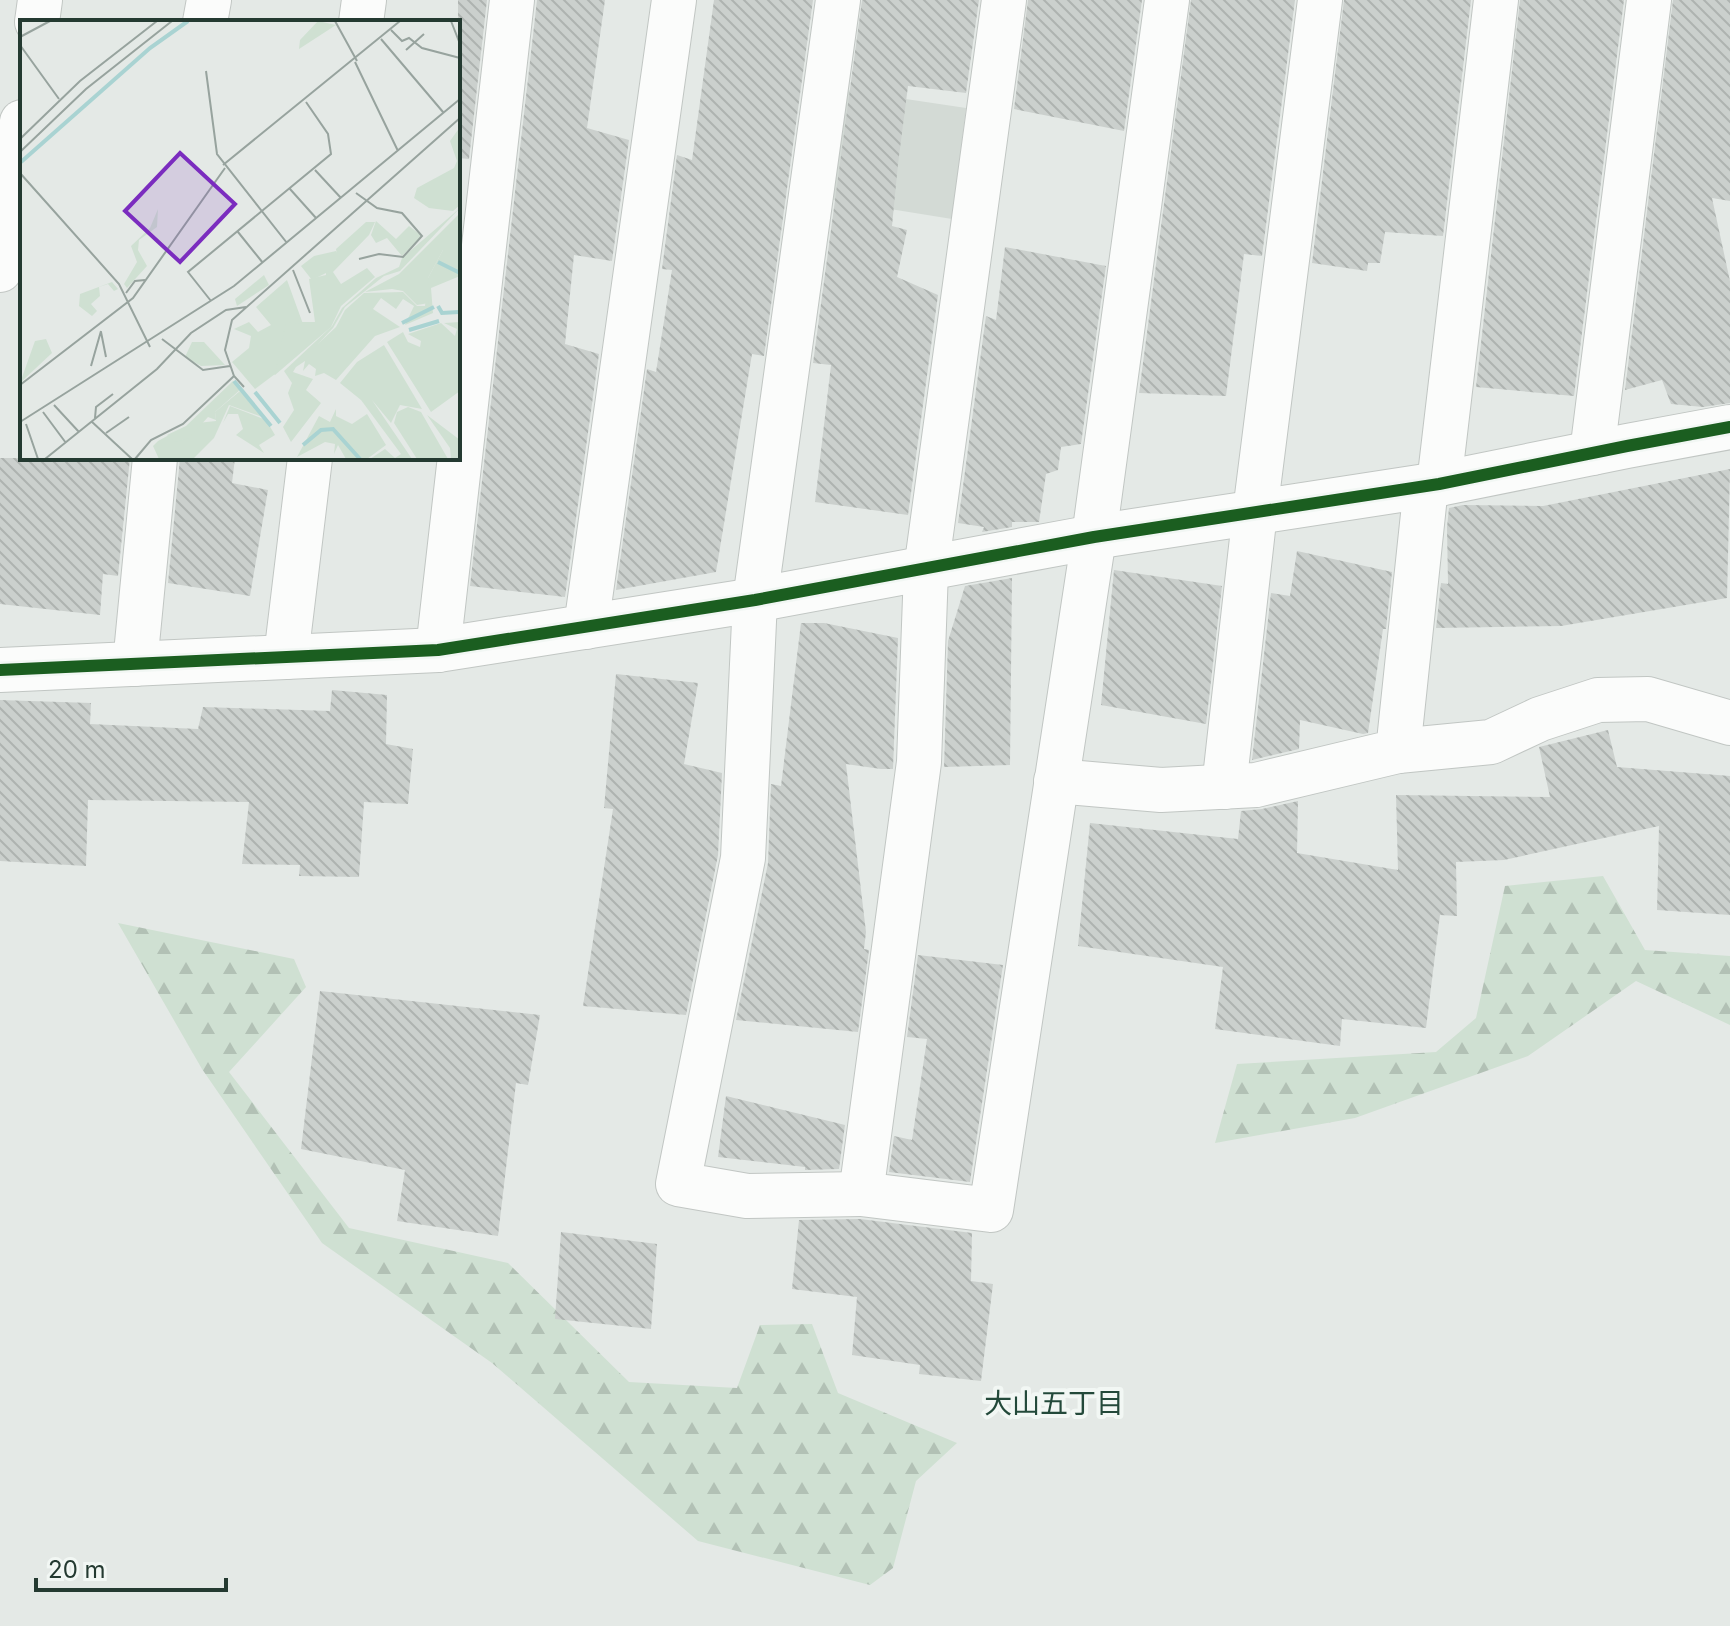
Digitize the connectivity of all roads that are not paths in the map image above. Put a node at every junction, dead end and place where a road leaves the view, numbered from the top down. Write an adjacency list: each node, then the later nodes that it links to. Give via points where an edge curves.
1 (40, 0): 12 (street)
2 (209, 0): 13 (street)
3 (364, 0): 14 (street)
4 (512, 0): 19 (street)
5 (674, 0): 28 (street)
6 (838, 0): 27 (street)
7 (1004, 0): 26 (street)
8 (1167, 0): 25 (street)
9 (1320, 0): 24 (street)
10 (1496, 0): 23 (street)
11 (1649, 0): 18 (street)
12 (37, 20)
13 (205, 20)
14 (361, 20)
15 (20, 135): 16 (street)
16 (0, 270)
17 (1730, 427): 18 (street)
18 (1592, 453): 23 (street)
19 (460, 457)
20 (155, 460): 31 (street)
21 (310, 460): 30 (street)
22 (460, 460): 29 (street)
23 (1432, 485): 24 (street); 34 (street)
24 (1255, 512): 25 (street); 36 (street)
25 (1094, 537): 26 (street); 35 (street)
26 (926, 570): 27 (street); 37 (street, via 919,762)
27 (755, 600): 28 (street); 37 (street, via 743,858 678,1184 747,1196)
28 (586, 627): 29 (street)
29 (438, 650): 30 (street)
30 (286, 657): 31 (street)
31 (135, 664): 32 (street)
32 (0, 670)
33 (1730, 723): 34 (street, via 1648,699 1598,700 1491,742)
34 (1398, 751): 36 (street, via 1256,785)
35 (1056, 781): 36 (street, via 1161,790); 37 (street, via 991,1210)
36 (1224, 787)
37 (861, 1194)

